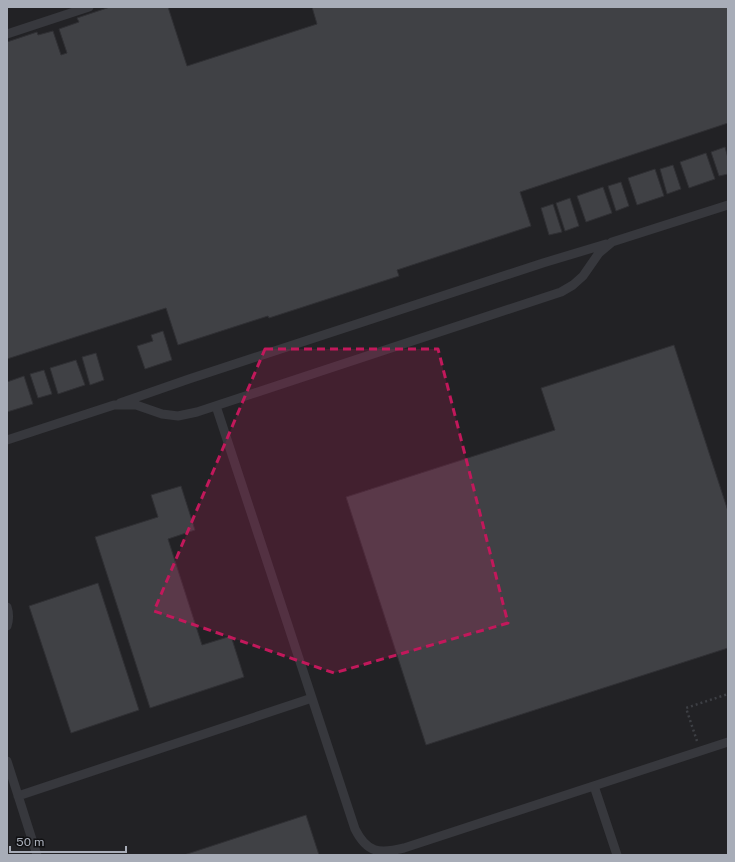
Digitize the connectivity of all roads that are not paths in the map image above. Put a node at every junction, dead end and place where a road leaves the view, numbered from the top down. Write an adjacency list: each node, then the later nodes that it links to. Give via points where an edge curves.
1 (89, 7): 2 (lane)
2 (7, 34)
3 (728, 205): 4 (lane)
4 (612, 242): 5 (lane); 6 (lane, via 599,253 583,276 561,292)
5 (114, 405): 6 (lane, via 136,405 162,414 178,416); 7 (lane)
6 (216, 406): 10 (lane)
7 (7, 440)
8 (7, 607): 9 (lane)
9 (7, 626)
10 (312, 698): 13 (lane, via 355,829 360,840 367,847 377,851 404,848); 14 (lane)
11 (728, 742): 13 (lane)
12 (7, 761): 14 (lane)
13 (594, 786): 16 (lane)
14 (18, 796): 15 (lane)
15 (38, 855)
16 (616, 855)

